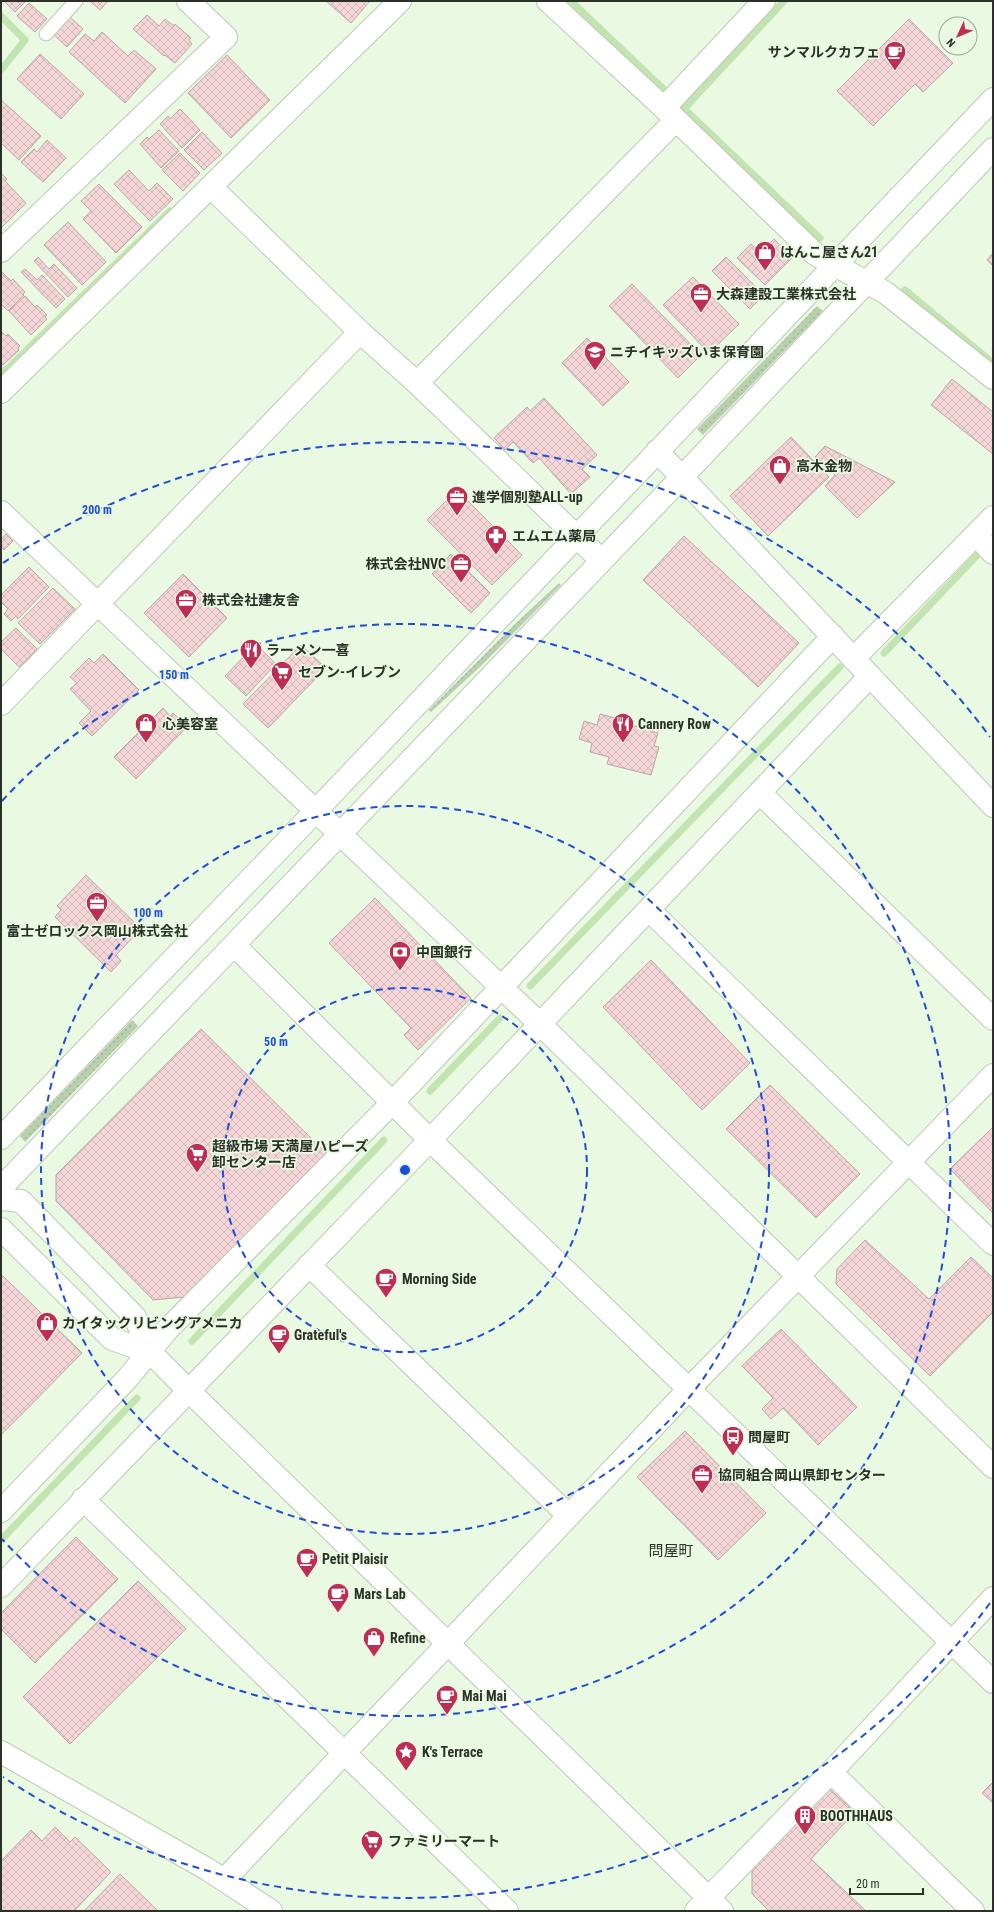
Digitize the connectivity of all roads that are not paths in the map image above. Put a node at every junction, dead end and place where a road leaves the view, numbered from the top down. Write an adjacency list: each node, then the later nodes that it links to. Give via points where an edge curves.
1 (76, 1): 6 (lane)
2 (188, 1): 11 (street, via 226,37)
3 (400, 1): 10 (street)
4 (548, 1): 8 (street)
5 (764, 1): 8 (street)
6 (46, 34)
7 (993, 99): 12 (street)
8 (672, 107): 12 (street, via 815,254); 16 (street)
9 (993, 149): 13 (street)
10 (211, 187): 14 (street); 17 (street)
11 (1, 251)
12 (836, 265): 13 (street); 18 (street)
13 (865, 282): 15 (street, via 886,293); 19 (street)
14 (360, 332): 16 (street); 25 (street)
15 (993, 378)
16 (417, 383): 22 (street)
17 (1, 392)
18 (657, 451): 19 (street); 22 (street)
19 (682, 477): 24 (street); 26 (street)
20 (1, 512): 25 (street)
21 (993, 517): 23 (street)
22 (576, 535): 24 (street); 32 (street)
23 (986, 545): 27 (street)
24 (601, 560): 33 (street)
25 (96, 603): 29 (street); 32 (street)
26 (833, 636): 27 (street); 36 (street)
27 (854, 658): 28 (street)
28 (870, 676): 30 (street); 31 (street)
29 (1, 704)
30 (760, 793): 34 (street); 37 (street)
31 (993, 806)
32 (314, 812): 33 (street); 41 (street)
33 (339, 835): 35 (street); 36 (street)
34 (649, 910): 38 (street); 43 (street)
35 (234, 945): 40 (street); 44 (street)
36 (501, 987): 38 (street); 40 (street)
37 (993, 1019)
38 (540, 1024): 42 (street); 49 (street)
39 (993, 1075): 43 (street)
40 (392, 1103): 42 (street); 50 (street, via 168,1329)
41 (1, 1138)
42 (430, 1140): 48 (street); 51 (street)
43 (908, 1162): 47 (street); 49 (street)
44 (4, 1179)
45 (1, 1199): 50 (street, via 21,1201 135,1317)
46 (1, 1229): 50 (street, via 112,1339)
47 (993, 1244)
48 (309, 1265): 52 (street); 56 (street)
49 (797, 1277): 51 (street); 53 (street)
50 (150, 1352): 52 (street); 55 (street)
51 (689, 1389): 56 (street); 59 (street)
52 (188, 1390): 54 (street); 60 (street)
53 (993, 1467)
54 (83, 1500): 57 (street); 63 (street)
55 (1, 1511)
56 (569, 1516): 60 (street)
57 (1, 1586)
58 (993, 1598): 59 (street)
59 (951, 1642): 61 (street); 64 (street)
60 (449, 1643): 63 (street); 66 (street)
61 (993, 1682)
62 (1, 1752): 65 (street)
63 (344, 1753): 65 (street); 68 (street)
64 (831, 1772): 66 (street); 69 (street)
65 (225, 1879): 67 (street)
66 (709, 1907)
67 (270, 1911)
68 (507, 1911)
69 (973, 1911)

